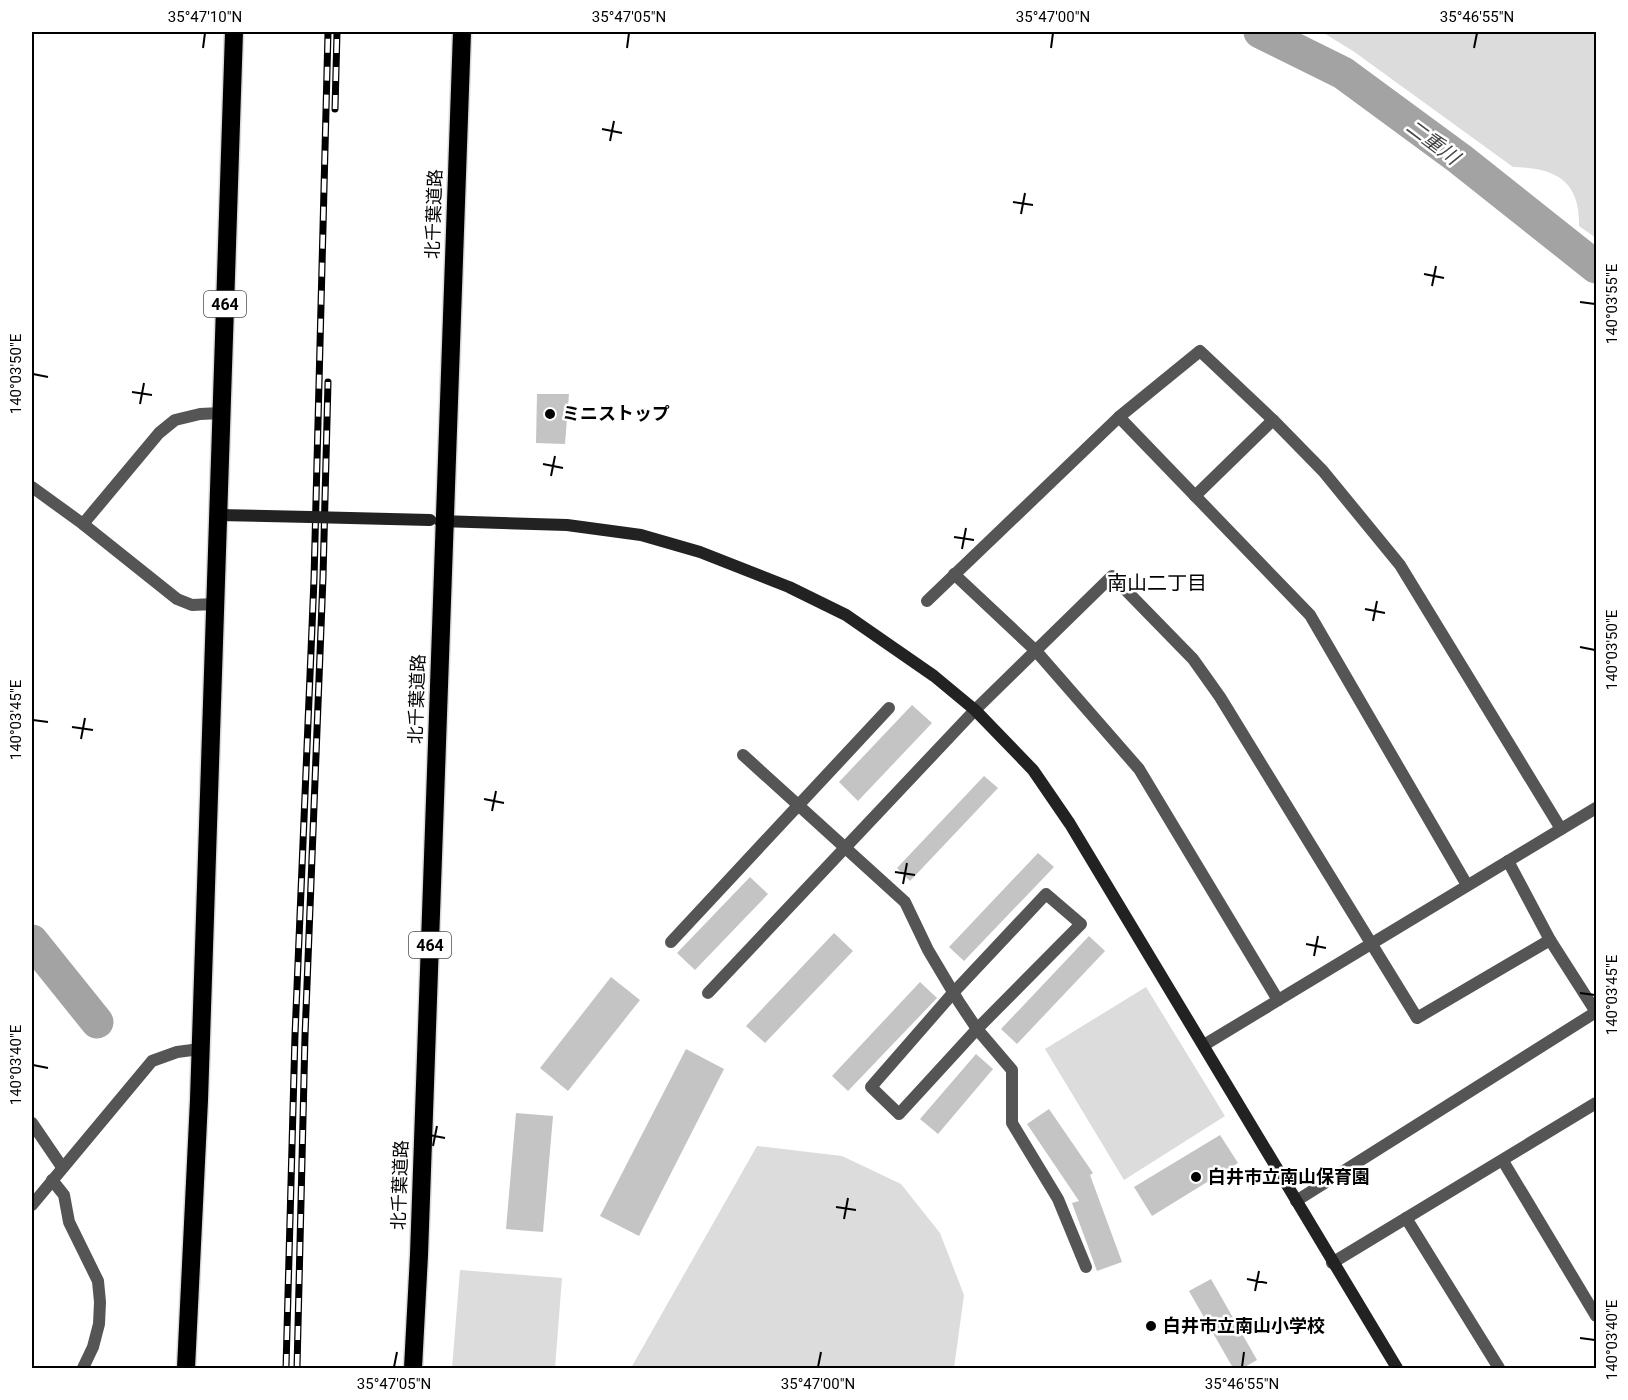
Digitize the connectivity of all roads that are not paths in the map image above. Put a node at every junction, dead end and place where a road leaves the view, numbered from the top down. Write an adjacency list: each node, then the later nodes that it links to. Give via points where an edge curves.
1 (234, 32): 3 (highway, 464)
2 (462, 32): 9 (highway, 北千葉道路 / 464)
3 (221, 413): 8 (highway, 464); 10 (street, via 175,420 159,433)
4 (1119, 417): 5 (street, via 1200,351); 7 (street); 11 (street)
5 (1273, 420): 7 (street); 20 (street, via 1323,471 1400,565)
6 (32, 487): 10 (street)
7 (1195, 496): 23 (street, via 1310,615)
8 (226, 515): 9 (street, bridge); 13 (highway, 464)
9 (437, 520): 16 (street, via 567,525 641,535 700,552 789,587 846,615 934,676); 47 (highway, 北千葉道路 / 464)
10 (83, 524): 13 (street, via 177,599 192,605)
11 (954, 574): 12 (street); 14 (street)
12 (927, 601)
13 (214, 604): 33 (highway, 464)
14 (1035, 651): 16 (street); 26 (street, via 1112,576 1193,659); 29 (street, via 1139,769)
15 (888, 708): 18 (street)
16 (975, 710): 21 (street); 32 (street, via 1032,770 1070,825)
17 (743, 755): 18 (street)
18 (798, 804): 21 (street); 25 (street)
19 (1596, 808): 20 (street)
20 (1561, 829): 22 (street)
21 (846, 846): 27 (street); 28 (street, via 905,902)
22 (1508, 861): 23 (street); 24 (street)
23 (1467, 885): 26 (street)
24 (1550, 940): 26 (street, via 1417,1018); 30 (street)
25 (671, 942)
26 (1373, 943): 29 (street)
27 (708, 993)
28 (953, 993): 31 (street); 31 (street, via 871,1087 899,1114); 31 (street, via 1046,894 1081,924)
29 (1278, 1000): 32 (street)
30 (1596, 1012): 39 (street)
31 (977, 1029): 43 (street, via 1012,1070 1012,1123 1058,1199)
32 (1203, 1045): 39 (street)
33 (200, 1049): 37 (street, via 153,1060); 46 (highway, 464)
34 (1596, 1103): 36 (street)
35 (32, 1123): 37 (street)
36 (1503, 1161): 41 (street); 44 (street)
37 (62, 1167): 38 (street)
38 (52, 1180): 40 (street); 45 (street, via 64,1195 69,1222 98,1281 99,1324)
39 (1296, 1201): 42 (street)
40 (32, 1205)
41 (1406, 1218): 42 (street); 49 (street)
42 (1332, 1263): 48 (street)
43 (1086, 1267)
44 (1596, 1316)
45 (83, 1368)
46 (186, 1368)
47 (413, 1368)
48 (1397, 1368)
49 (1499, 1368)

